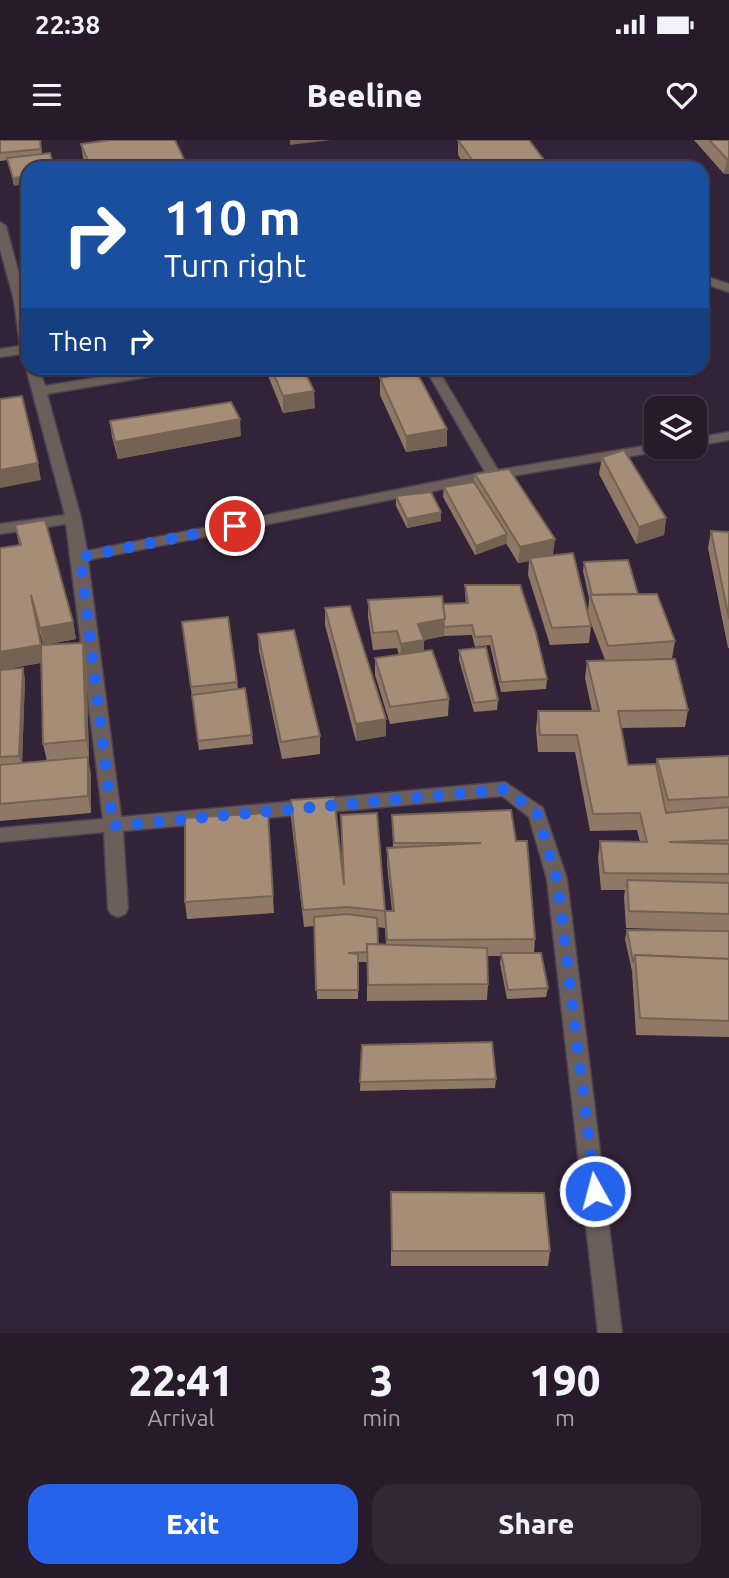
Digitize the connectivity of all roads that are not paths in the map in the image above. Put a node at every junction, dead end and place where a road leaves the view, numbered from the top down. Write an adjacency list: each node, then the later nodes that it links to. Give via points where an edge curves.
1 (0, 226): 4 (street)
2 (709, 281): 3 (street)
3 (729, 288)
4 (21, 307)
5 (21, 351): 6 (street)
6 (0, 353)
7 (35, 375): 10 (street)
8 (135, 375): 10 (street)
9 (436, 375): 14 (street)
10 (40, 391): 15 (street)
11 (729, 436): 12 (street)
12 (707, 440)
13 (644, 450): 14 (street)
14 (494, 475): 17 (street)
15 (73, 518): 16 (street); 17 (street)
16 (0, 529)
17 (80, 557): 18 (street)
18 (113, 826): 19 (street); 20 (street); 21 (street, via 505,789 537,813 557,879)
19 (0, 835)
20 (118, 909)
21 (610, 1333)

